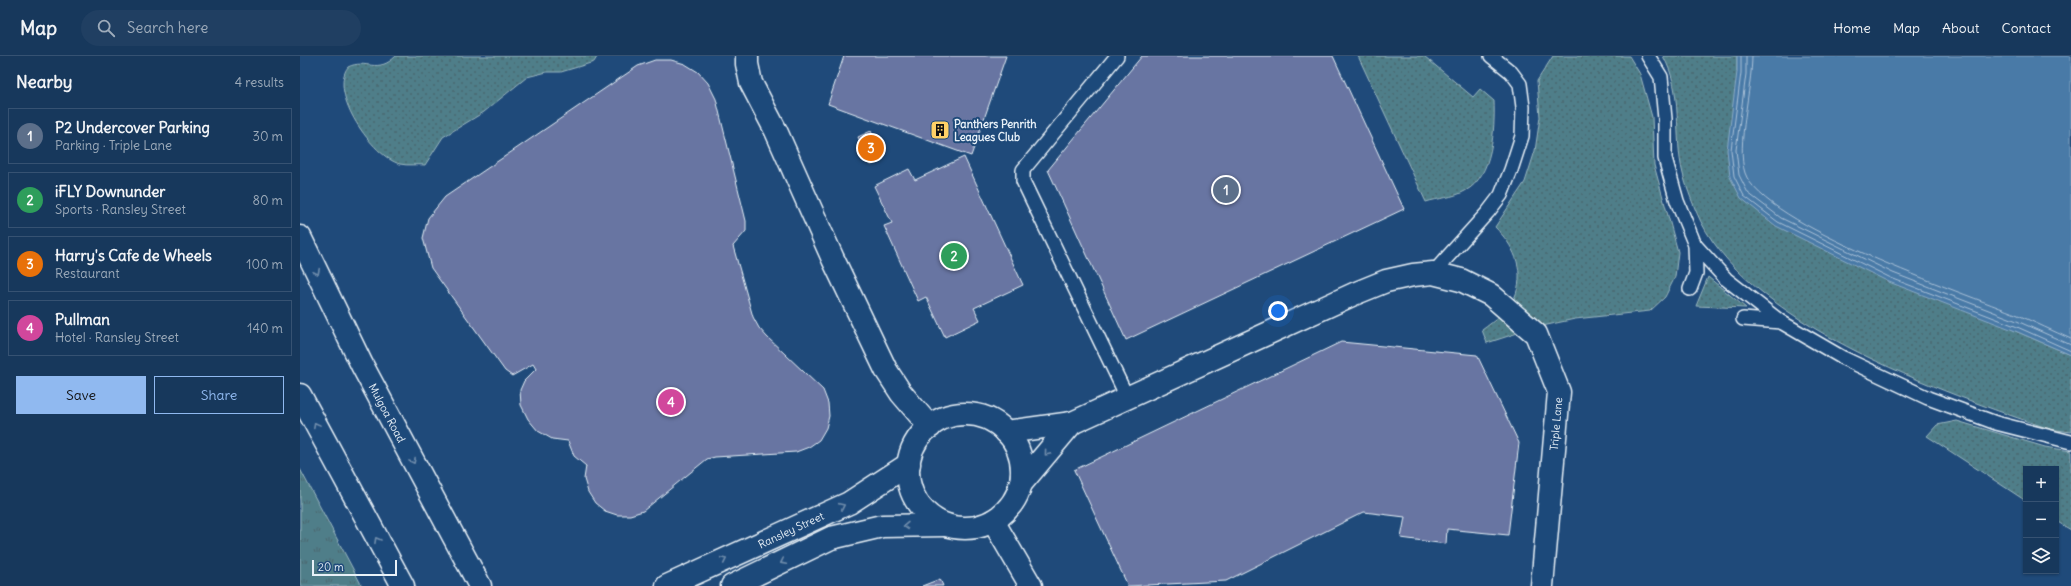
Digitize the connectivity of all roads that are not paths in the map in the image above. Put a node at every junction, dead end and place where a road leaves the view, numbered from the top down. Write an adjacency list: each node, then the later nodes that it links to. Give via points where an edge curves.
1 (747, 56): 14 (street, via 751,82 886,370 901,393)
2 (1117, 56): 12 (lane, via 1023,170 1024,181)
3 (1491, 56): 7 (lane, via 1511,72 1520,84 1523,107 1522,136 1501,195)
4 (1648, 56): 6 (lane, via 1661,78 1665,158 1677,201)
5 (300, 237): 22 (street, Mulgoa Road, one-way to 22, via 362,365)
6 (1695, 244): 8 (lane, via 1696,273); 10 (lane, via 1726,279)
7 (1433, 273): 12 (street, Triple Lane, via 1413,274 1386,281); 26 (street, Triple Lane, via 1461,280 1491,295 1536,334 1560,392)
8 (1690, 289)
9 (1743, 318): 10 (lane)
10 (1781, 322): 16 (lane, via 1843,358 1928,398 1996,423)
11 (300, 395): 21 (street, one-way to 11)
12 (1127, 397): 13 (street, Triple Lane)
13 (1072, 423): 15 (street); 18 (street, one-way to 18)
14 (930, 426): 15 (street, via 942,419 969,415 995,423); 17 (street, via 916,443)
15 (1006, 432): 18 (street, via 1018,451 1022,474)
16 (2071, 442)
17 (909, 464): 20 (street, via 909,483 916,501 928,516); 23 (street, Ransley Street, one-way to 17, via 849,503)
18 (1020, 485): 19 (street, via 1010,505)
19 (993, 521): 20 (street, via 978,527 961,529); 25 (street)
20 (945, 525): 24 (street, one-way to 24, via 882,526 831,538)
21 (402, 586)
22 (480, 586)
23 (667, 586)
24 (732, 586)
25 (1031, 586)
26 (1542, 586)

